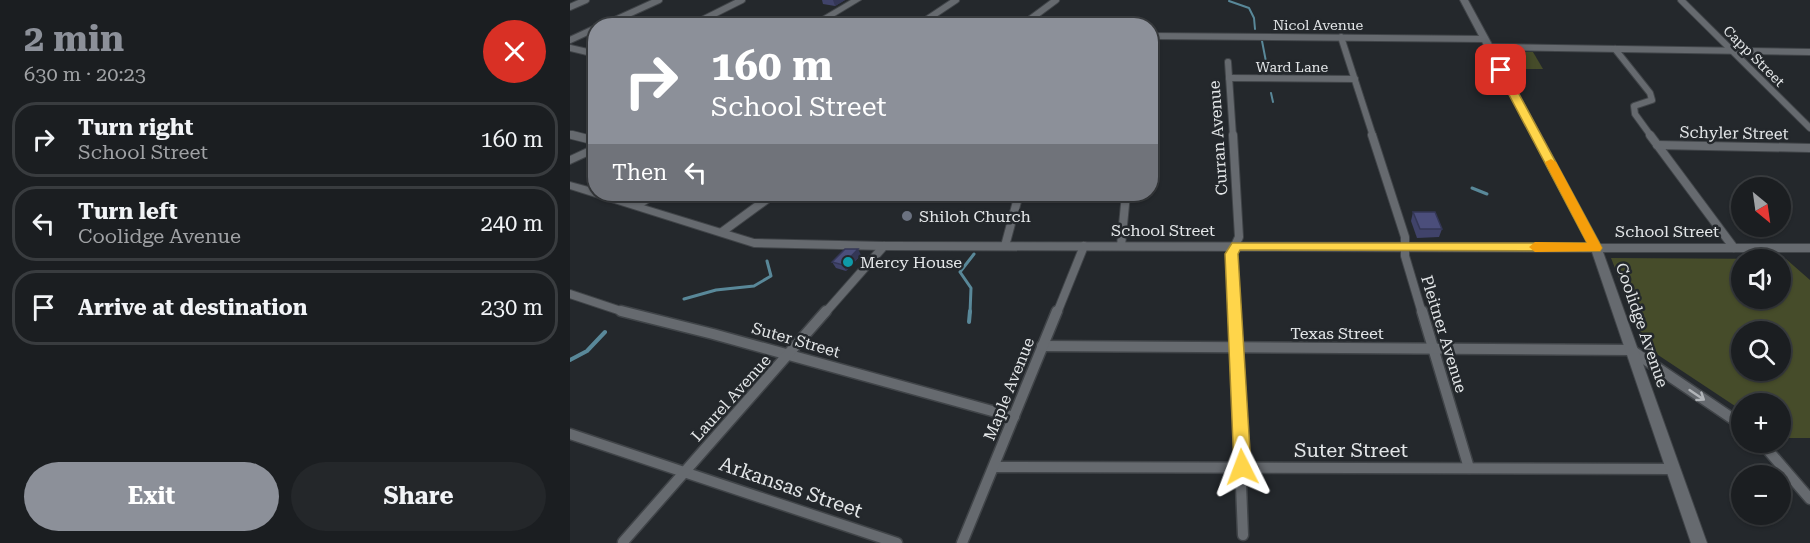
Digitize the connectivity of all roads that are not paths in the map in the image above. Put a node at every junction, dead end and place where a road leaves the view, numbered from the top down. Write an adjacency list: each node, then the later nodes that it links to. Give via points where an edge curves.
1 (586, 0): 9 (street)
2 (659, 0): 10 (street)
3 (742, 0): 11 (street)
4 (857, 0): 12 (main road)
5 (956, 0): 13 (street)
6 (1056, 0): 14 (street)
7 (1464, 0): 19 (street, Coolidge Avenue)
8 (1681, 0): 22 (street, Capp Street)
9 (570, 7)
10 (620, 18)
11 (706, 18)
12 (825, 18)
13 (929, 18)
14 (1032, 18)
15 (588, 32): 18 (street)
16 (1158, 36): 17 (street, Nicol Avenue)
17 (1341, 37): 19 (street, Nicol Avenue); 27 (street, Pleitner Avenue)
18 (570, 40)
19 (1487, 43): 21 (street, Nicol Avenue); 50 (street, Coolidge Avenue)
20 (570, 48): 23 (street)
21 (1615, 49): 22 (street, Nicol Avenue); 31 (street, via 1650,93 1652,99 1634,106 1635,114)
22 (1731, 51): 24 (street, Nicol Avenue); 28 (street, Capp Street)
23 (588, 52)
24 (1810, 52)
25 (1228, 62): 26 (street, Curran Avenue)
26 (1229, 78): 27 (street, Ward Lane); 48 (street, Curran Avenue, via 1239,237)
27 (1355, 79): 49 (street, Pleitner Avenue)
28 (1810, 128)
29 (570, 134): 30 (street)
30 (588, 139)
31 (1658, 145): 32 (street, Schyler Street); 51 (street)
32 (1810, 148)
33 (588, 151): 34 (main road)
34 (570, 161)
35 (570, 186): 36 (street, School Street)
36 (588, 191)
37 (623, 201): 42 (street, School Street)
38 (644, 201): 42 (street)
39 (764, 201): 43 (street)
40 (1017, 201): 45 (street)
41 (1125, 201): 47 (street)
42 (637, 205): 43 (street, School Street)
43 (722, 232): 44 (street, School Street, via 754,243)
44 (884, 246): 45 (street, School Street); 58 (street, Laurel Avenue)
45 (1005, 246): 46 (street, School Street)
46 (1084, 246): 47 (street, School Street); 54 (street, Maple Avenue)
47 (1120, 246): 48 (street, School Street)
48 (1236, 246): 49 (street, School Street); 55 (street, Curran Avenue, via 1231,254)
49 (1405, 246): 50 (street, School Street); 56 (street, Pleitner Avenue)
50 (1596, 248): 51 (street, School Street); 57 (street, Coolidge Avenue)
51 (1734, 248): 52 (street, School Street)
52 (1810, 248)
53 (570, 294): 58 (street, Suter Street, via 604,308)
54 (1042, 346): 55 (street, Texas Street); 59 (street, Maple Avenue)
55 (1236, 348): 56 (street, Texas Street); 64 (street, Curran Avenue)
56 (1433, 349): 57 (street, Texas Street); 65 (street, Pleitner Avenue)
57 (1631, 350): 60 (street, one-way to 60); 66 (street, Coolidge Avenue)
58 (789, 355): 59 (street, Suter Street); 67 (street, Laurel Avenue)
59 (1014, 417): 63 (street, Maple Avenue)
60 (1731, 418)
61 (570, 434): 67 (street, Arkansas Street)
62 (1770, 453): 68 (street)
63 (994, 467): 64 (street, Suter Street); 72 (street, Maple Avenue)
64 (1242, 467): 65 (street, Suter Street); 69 (street, Curran Avenue)
65 (1469, 468): 66 (street, Suter Street)
66 (1672, 469): 73 (street, Coolidge Avenue)
67 (685, 472): 70 (street, Laurel Avenue); 71 (street, Arkansas Street)
68 (1810, 499)
69 (1243, 534)
70 (623, 542)
71 (897, 543)
72 (962, 543)
73 (1699, 543)

